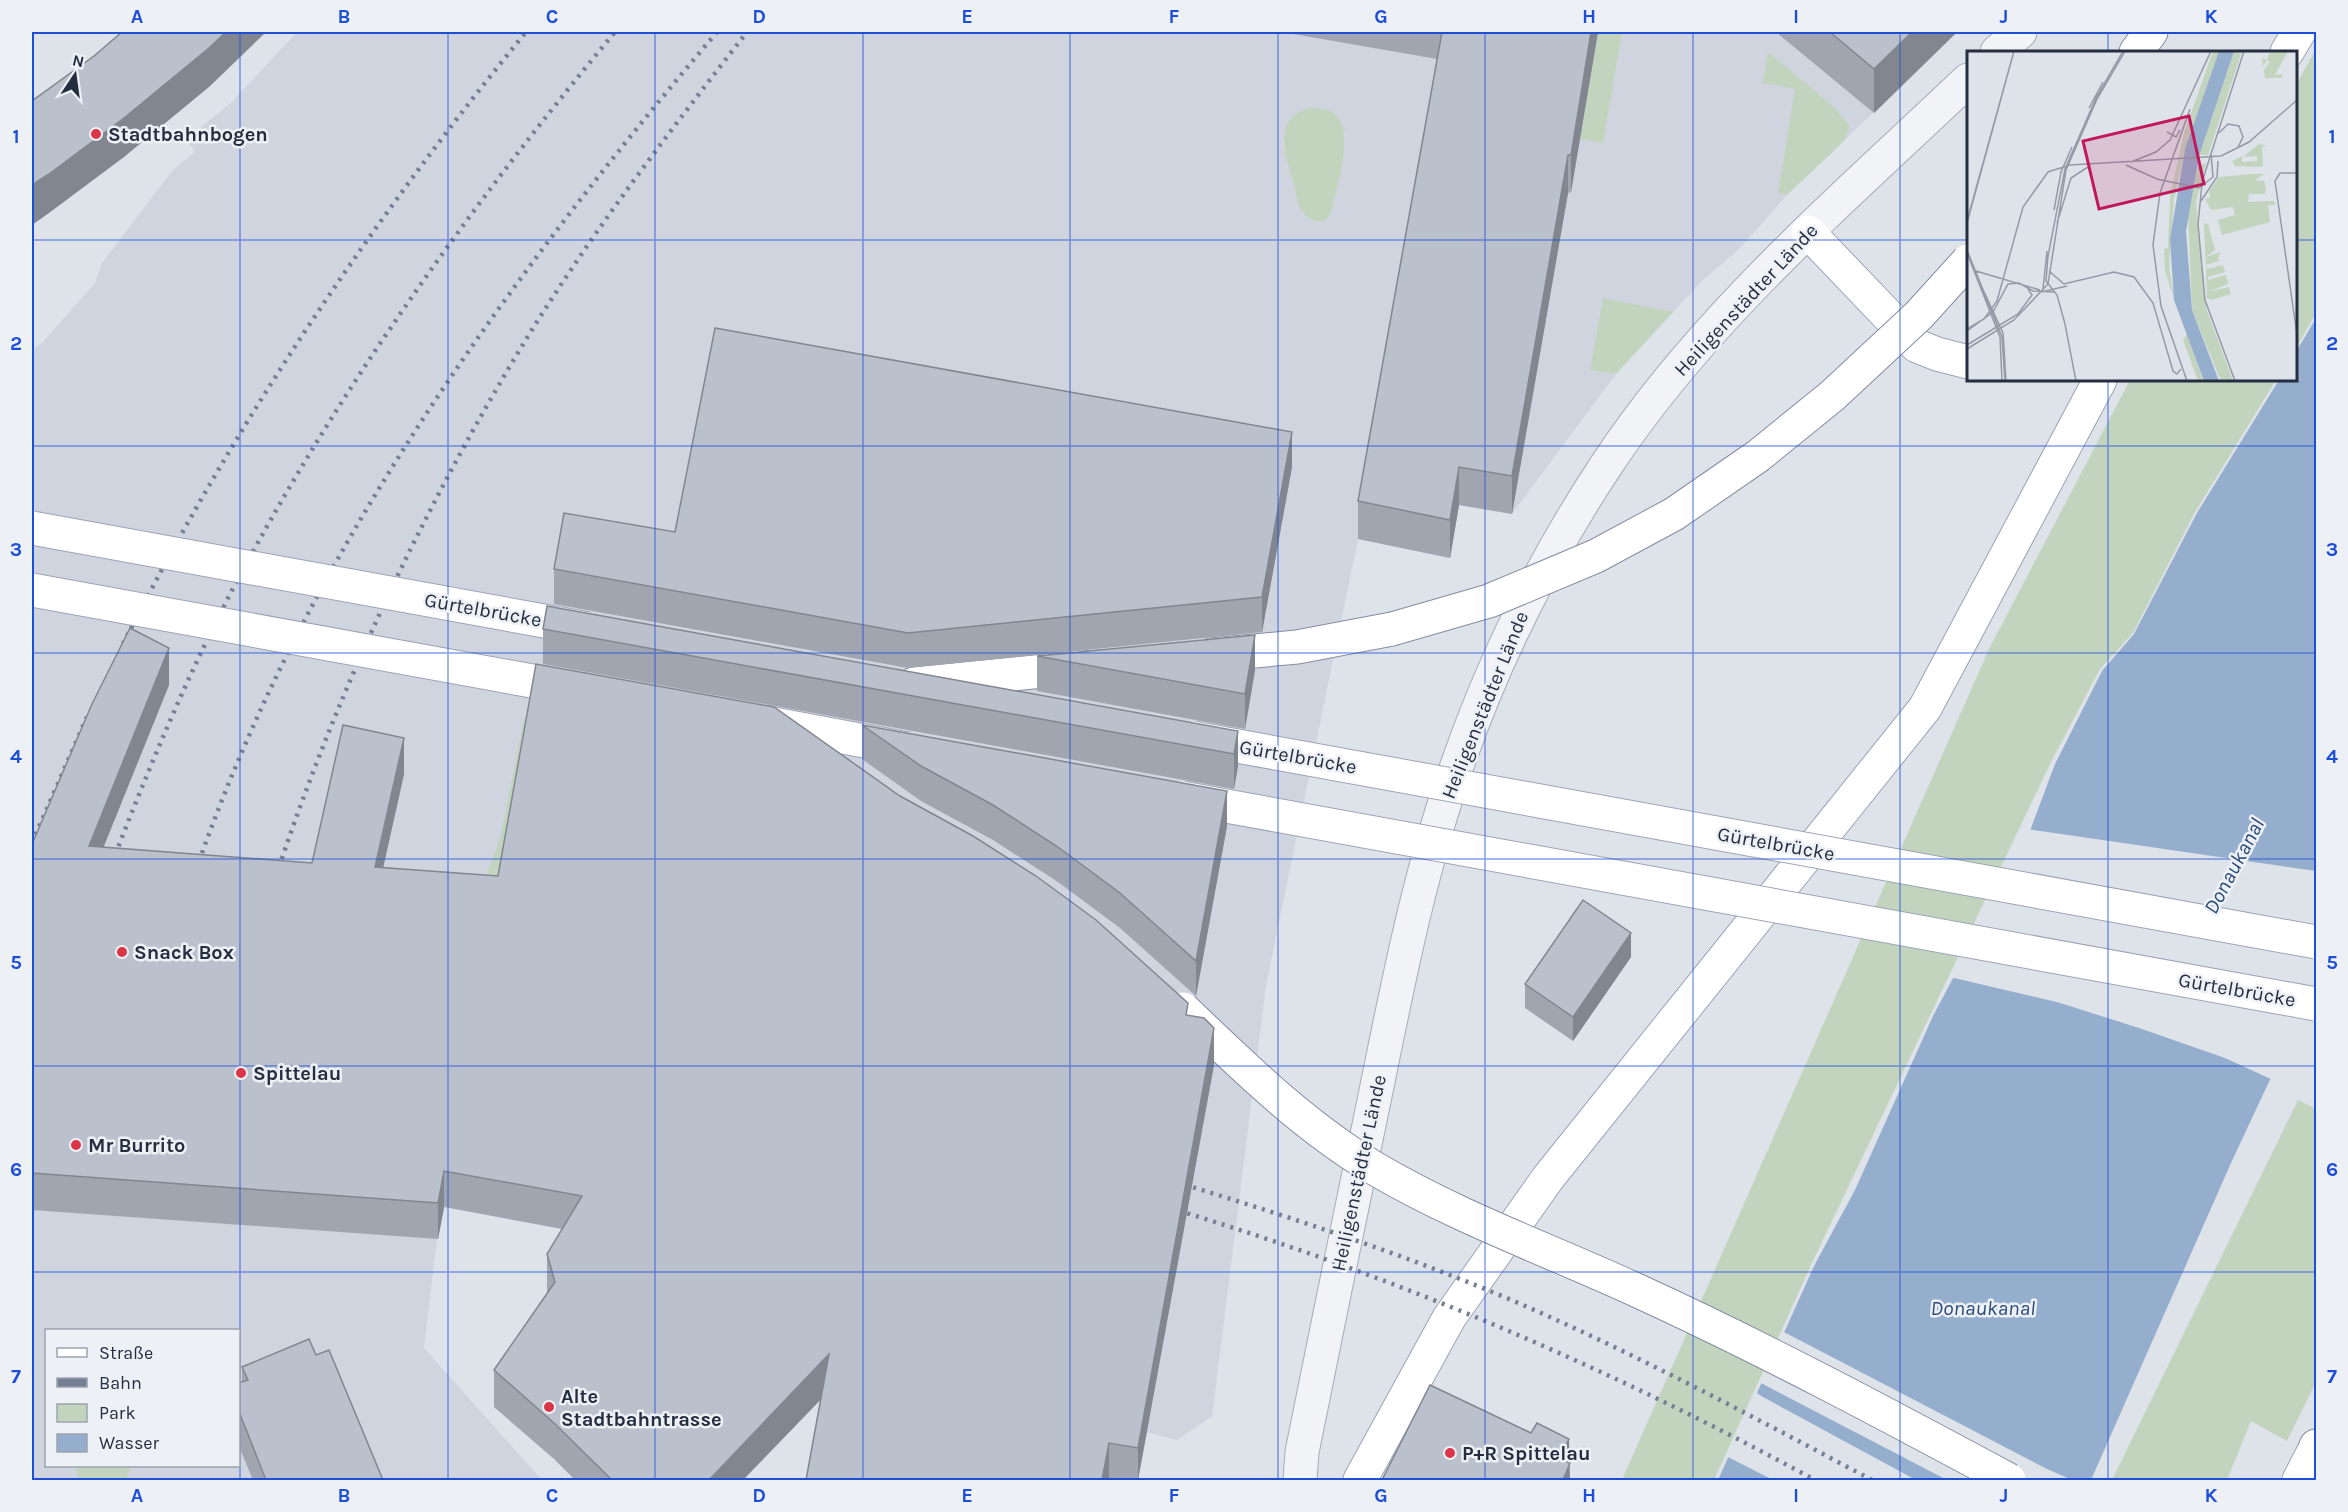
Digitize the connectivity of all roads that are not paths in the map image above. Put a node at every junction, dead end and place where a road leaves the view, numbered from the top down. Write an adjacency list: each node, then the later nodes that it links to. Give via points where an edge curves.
1 (2019, 32): 4 (street)
2 (2151, 32): 5 (main road)
3 (2299, 32): 6 (main road)
4 (1998, 51)
5 (2137, 51)
6 (2288, 51)
7 (1967, 81): 8 (street, Heiligenstädter Lände)
8 (1808, 232): 10 (main road, via 1917,346); 29 (street, Heiligenstädter Lände, via 1714,328 1608,462 1530,594 1483,698 1445,802 1404,952)
9 (1967, 262): 15 (main road, bridge, via 1919,315 1832,396 1767,448 1674,514 1596,556 1489,601 1392,629 1297,647)
10 (1967, 362)
11 (2099, 381): 30 (main road, via 1925,708 1548,1178 1449,1318)
12 (32, 528): 14 (main road, Gürtelbrücke, bridge)
13 (32, 590): 17 (main road, bridge)
14 (620, 635)
15 (1178, 657)
16 (1109, 664): 18 (main road, via 891,683)
17 (604, 694)
18 (1009, 705)
19 (733, 717): 20 (main road, bridge)
20 (780, 726): 22 (main road, bridge); 23 (main road)
21 (1162, 732): 25 (main road, Gürtelbrücke, bridge)
22 (932, 753)
23 (836, 765)
24 (1155, 794): 27 (main road, Gürtelbrücke, bridge)
25 (2316, 942)
26 (1160, 988): 31 (main road, bridge, via 1270,1092 1374,1168 1428,1198 1735,1336)
27 (2316, 1004)
28 (2316, 1447): 32 (main road)
29 (1299, 1480)
30 (1360, 1480)
31 (2009, 1480)
32 (2299, 1480)

